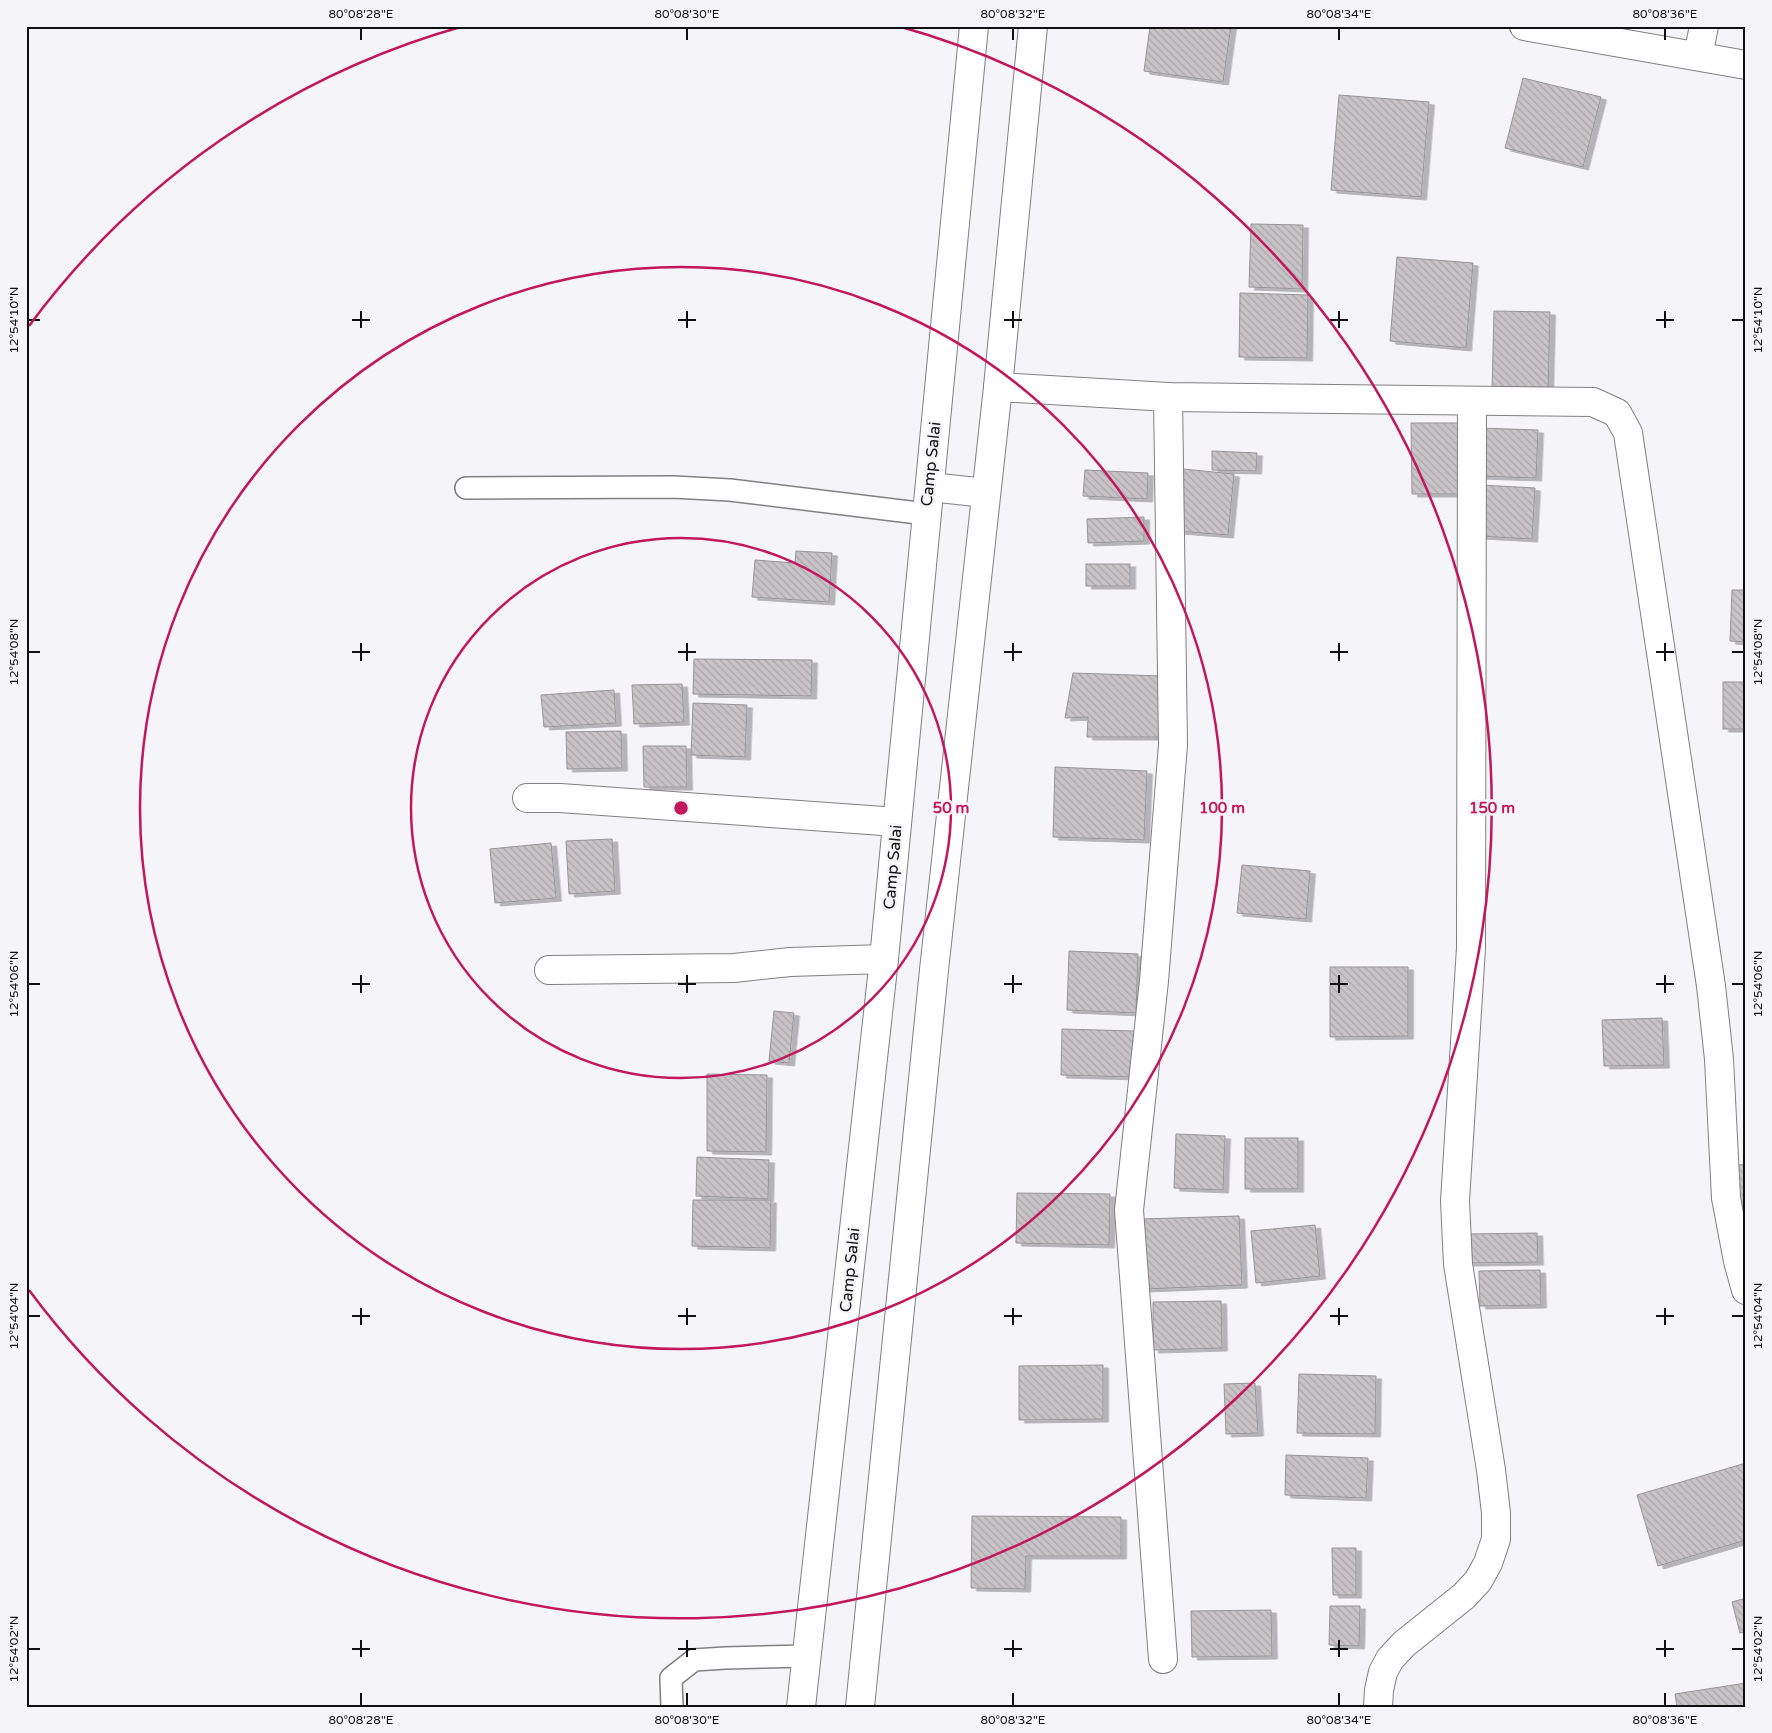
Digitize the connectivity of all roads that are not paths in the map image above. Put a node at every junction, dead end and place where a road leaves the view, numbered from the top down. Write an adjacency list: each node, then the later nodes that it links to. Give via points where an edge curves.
1 (974, 26): 10 (street, Camp Salai)
2 (1033, 26): 7 (street)
3 (1524, 26): 5 (street)
4 (1704, 26): 5 (street)
5 (1698, 56): 6 (street)
6 (1746, 65)
7 (998, 387): 8 (street); 12 (street)
8 (1168, 397): 9 (street); 20 (street, via 1173,745 1154,982 1129,1210)
9 (1472, 401): 18 (street, via 1593,402 1617,413 1628,433 1710,986 1719,1059 1726,1198); 24 (street, via 1471,948 1455,1201 1458,1264 1496,1513 1496,1540 1478,1581 1390,1658 1383,1672)
10 (930, 487): 12 (street); 13 (street, Camp Salai)
11 (466, 488): 13 (lane, via 673,487 730,490)
12 (986, 493): 23 (street, via 937,940)
13 (926, 514): 15 (street, Camp Salai)
14 (527, 798): 15 (street)
15 (897, 822): 16 (street, Camp Salai)
16 (884, 959): 17 (street, via 790,962 734,968); 19 (street, Camp Salai)
17 (550, 970)
18 (1746, 1290)
19 (807, 1656): 21 (lane, via 694,1660 672,1678); 22 (street, Camp Salai)
20 (1162, 1659)
21 (672, 1707)
22 (801, 1707)
23 (860, 1707)
24 (1378, 1707)

